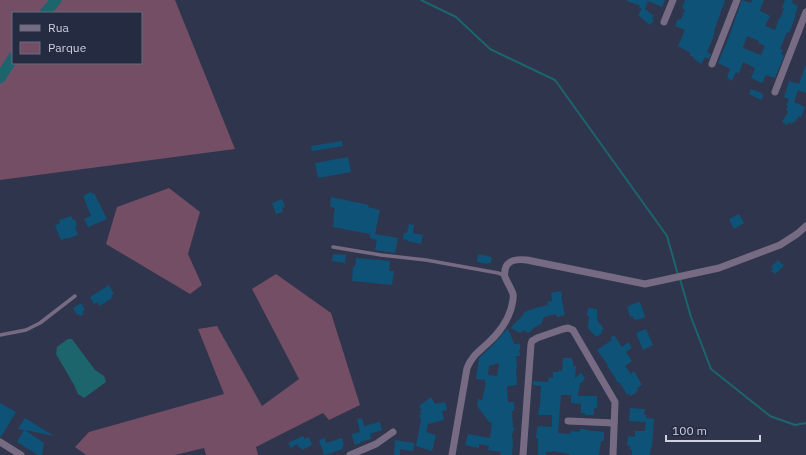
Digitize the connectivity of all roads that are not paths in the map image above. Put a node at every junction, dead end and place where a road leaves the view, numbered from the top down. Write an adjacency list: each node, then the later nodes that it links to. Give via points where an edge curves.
1 (673, 0): 4 (street)
2 (737, 0): 5 (street)
3 (806, 12): 6 (street)
4 (664, 22)
5 (712, 64)
6 (774, 92)
7 (806, 226): 9 (street, via 780,245 719,268 644,284 519,259 508,264)
8 (333, 247): 9 (lane, via 426,260)
9 (504, 275): 19 (street, via 513,293 513,303 503,326 470,360)
10 (74, 296): 11 (lane, via 40,323 26,330)
11 (0, 335)
12 (568, 421): 13 (street)
13 (614, 423): 20 (street, via 615,402 573,330 563,329 537,338 531,344); 21 (street)
14 (393, 432): 18 (street, via 376,444)
15 (0, 442): 16 (street)
16 (9, 452): 17 (street)
17 (21, 455)
18 (350, 455)
19 (452, 455)
20 (523, 455)
21 (613, 455)

